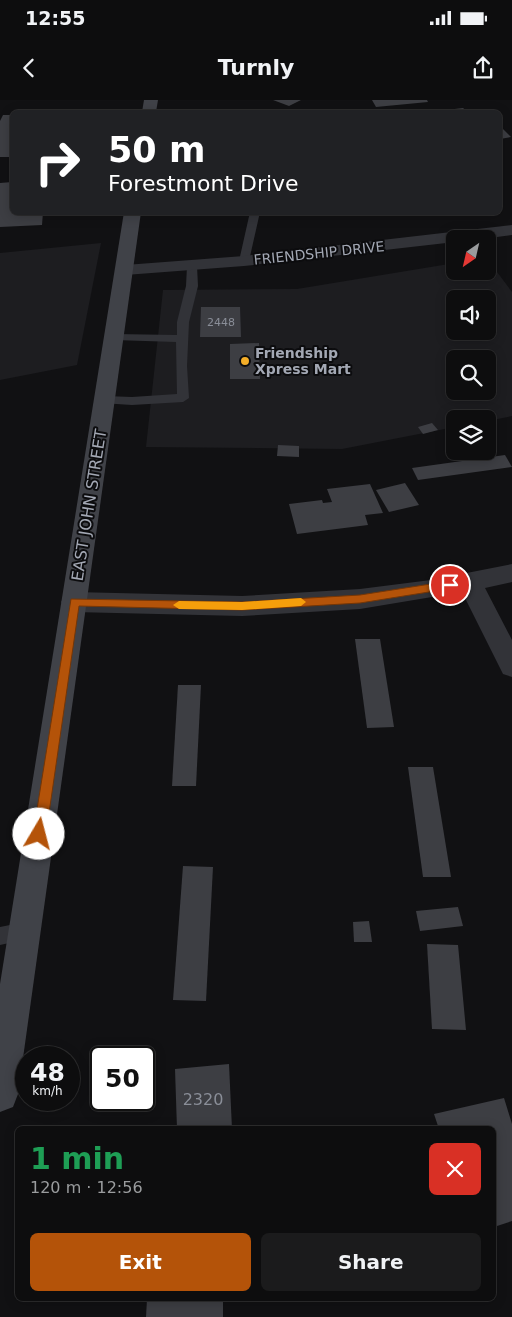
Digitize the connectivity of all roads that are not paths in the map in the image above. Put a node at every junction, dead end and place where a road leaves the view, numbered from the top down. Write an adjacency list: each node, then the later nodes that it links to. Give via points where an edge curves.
1 (134, 215): 6 (main road, EAST JOHN STREET)
2 (254, 215): 4 (lane)
3 (512, 230): 4 (street, FRIENDSHIP DRIVE)
4 (244, 262): 5 (street, FRIENDSHIP DRIVE)
5 (192, 266): 6 (street, FRIENDSHIP DRIVE); 8 (lane, via 192,286)
6 (125, 270): 7 (main road, EAST JOHN STREET)
7 (114, 337): 8 (lane); 9 (main road, EAST JOHN STREET)
8 (182, 339): 9 (lane, via 183,398)
9 (105, 400): 12 (main road, EAST JOHN STREET)
10 (512, 572): 11 (street)
11 (469, 581): 12 (street, via 360,599 242,606); 13 (street)
12 (74, 602): 14 (main road, EAST JOHN STREET)
13 (512, 666)
14 (12, 933): 15 (main road, EAST JOHN STREET)
15 (0, 1094)

